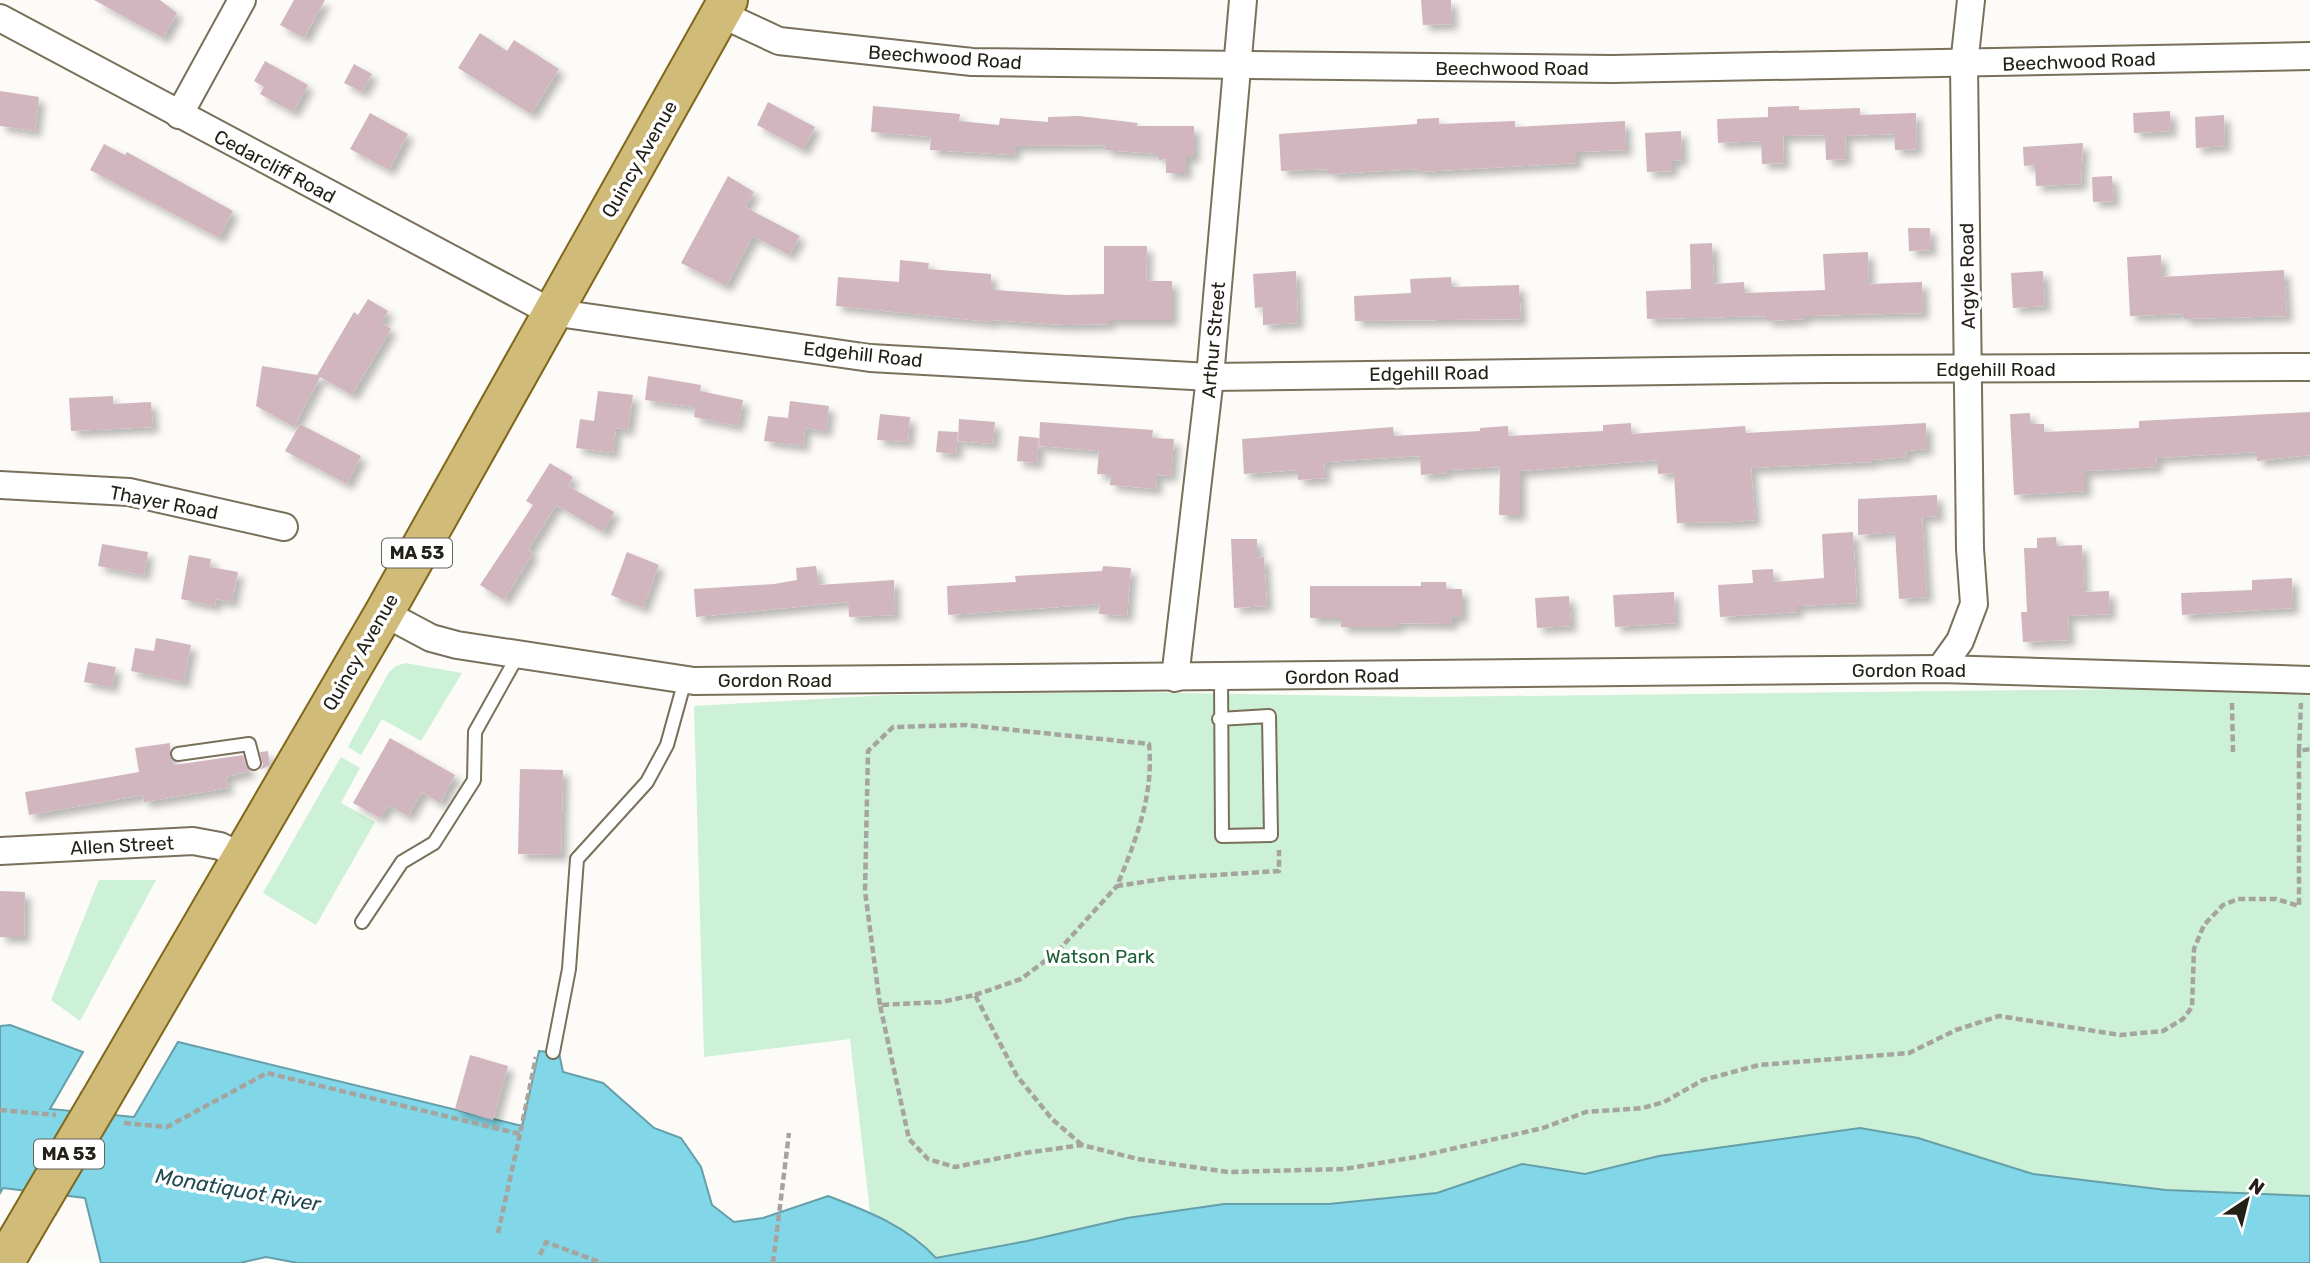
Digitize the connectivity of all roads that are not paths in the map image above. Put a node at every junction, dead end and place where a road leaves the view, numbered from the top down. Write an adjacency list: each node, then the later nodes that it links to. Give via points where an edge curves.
1 (242, 0): 9 (street)
2 (1243, 0): 8 (street, Arthur Street)
3 (1971, 0): 7 (street, Argyle Road)
4 (725, 7): 8 (street, Beechwood Road, via 779,41 972,62); 10 (main road, Quincy Avenue / MA 53)
5 (0, 19): 9 (street, Cedarcliff Road)
6 (2310, 57): 7 (street, Beechwood Road)
7 (1964, 65): 8 (street, Beechwood Road); 12 (street, Argyle Road)
8 (1237, 67): 13 (street, Arthur Street)
9 (179, 115): 10 (street, Cedarcliff Road)
10 (551, 312): 13 (street, Edgehill Road, via 870,358); 16 (main road, Quincy Avenue / MA 53)
11 (2310, 368): 12 (street, Edgehill Road)
12 (1968, 370): 13 (street, Edgehill Road); 18 (street, Argyle Road, via 1974,604 1960,641)
13 (1210, 377): 20 (street, Arthur Street)
14 (0, 485): 15 (street, Thayer Road, via 129,492)
15 (284, 527)
16 (384, 613): 17 (street, Gordon Road, via 431,638); 27 (main road, Quincy Avenue / MA 53)
17 (518, 655): 22 (street, Gordon Road); 28 (lane, via 475,732 474,780 434,843 401,862)
18 (1940, 669): 19 (street, Gordon Road); 21 (street, Gordon Road)
19 (1221, 677): 20 (street, Gordon Road); 23 (lane)
20 (1175, 678): 22 (street, Gordon Road)
21 (2306, 679)
22 (685, 680): 29 (lane, via 667,745 647,782 578,859 569,969)
23 (1219, 719): 23 (lane, via 1222,836 1271,835 1269,716)
24 (178, 754): 25 (lane, via 249,744)
25 (254, 763)
26 (0, 851): 27 (street, Allen Street, via 193,841)
27 (241, 856): 30 (main road, Quincy Avenue / MA 53, bridge, via 106,1112 38,1205)
28 (362, 922)
29 (553, 1052)
30 (4, 1263)

